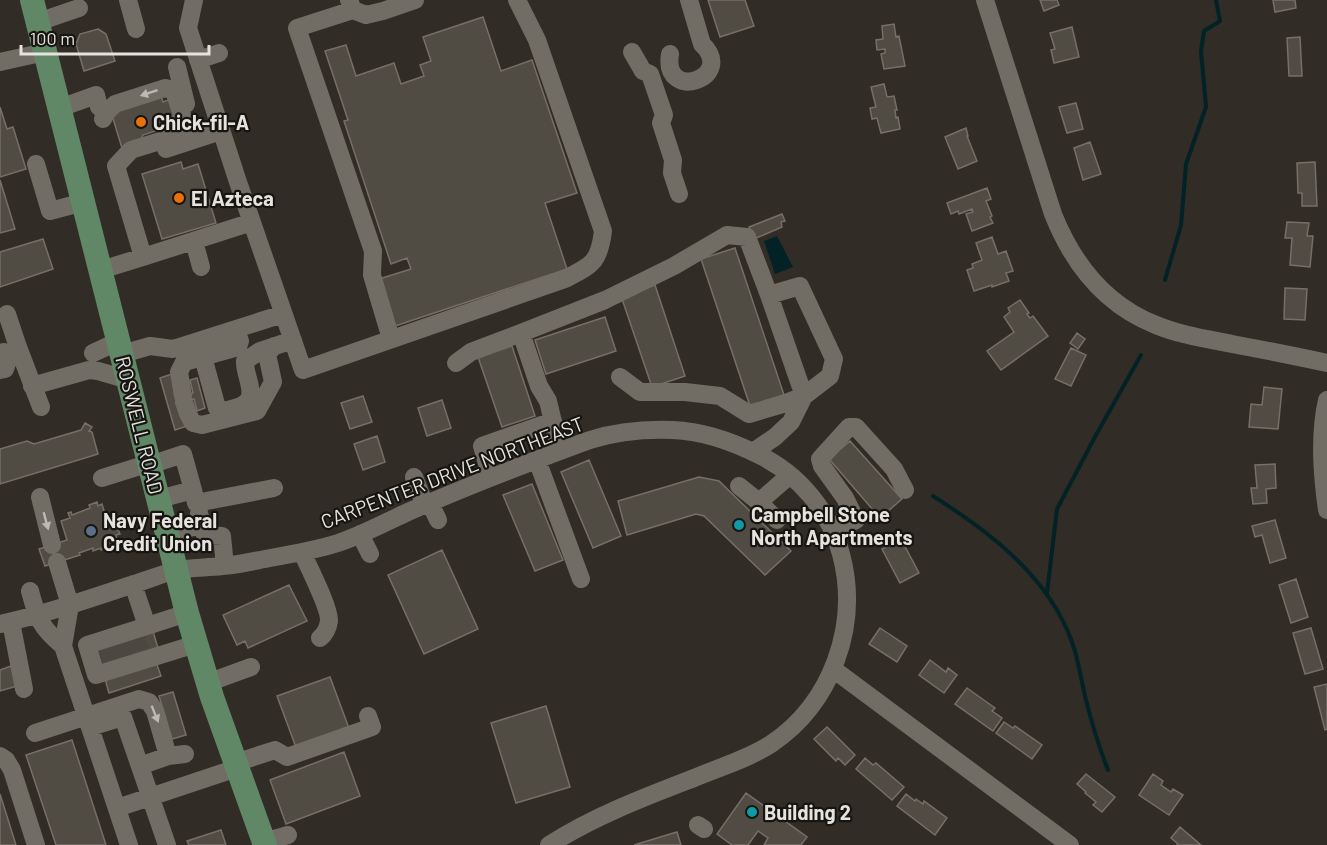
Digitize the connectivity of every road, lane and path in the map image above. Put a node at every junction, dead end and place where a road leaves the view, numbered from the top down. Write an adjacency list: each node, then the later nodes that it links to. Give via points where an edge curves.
1 (128, 0): 10 (street)
2 (194, 0): 15 (street, via 188,28)
3 (415, 0): 7 (street, via 366,15)
4 (517, 0): 35 (street, via 537,40 603,231 601,250 590,266 565,279)
5 (689, 0): 14 (street, via 702,44 710,55 709,69 700,80 686,82 673,75)
6 (985, 0): 44 (street, via 1053,214 1071,254 1088,277 1131,313 1156,325 1186,335)
7 (351, 5): 35 (street, via 297,28 373,251 372,275)
8 (79, 8): 9 (street)
9 (35, 11): 11 (main road, ROSWELL ROAD)
10 (136, 29)
11 (45, 52): 16 (street); 18 (main road, ROSWELL ROAD)
12 (632, 52): 23 (street, via 642,71 650,74 664,115 661,123 674,160 672,173)
13 (219, 53): 15 (street)
14 (670, 54)
15 (198, 60): 19 (street)
16 (4, 64)
17 (177, 67): 20 (street, via 190,122)
18 (60, 108): 22 (street, one-way to 18, via 131,150 176,136 181,130 182,115 172,90 165,88 115,104 106,113 99,107); 24 (main road, ROSWELL ROAD)
19 (221, 130): 20 (street); 25 (street)
20 (189, 141): 22 (street)
21 (36, 164): 24 (street, via 50,211)
22 (116, 166): 27 (street)
23 (679, 194)
24 (84, 202): 29 (main road, ROSWELL ROAD)
25 (252, 222): 26 (street); 32 (street)
26 (194, 241): 27 (street); 28 (street)
27 (143, 258): 29 (street)
28 (201, 267)
29 (101, 270): 38 (main road, ROSWELL ROAD)
30 (769, 295): 34 (street, via 747,237 727,235 605,300); 49 (street); 49 (street, via 800,286 834,359 830,376)
31 (7, 314): 48 (street)
32 (283, 314): 33 (street); 36 (street)
33 (236, 329): 38 (street, via 173,350 150,346); 41 (street)
34 (521, 333): 43 (street, via 471,352); 53 (street)
35 (391, 339): 36 (street, via 303,370)
36 (293, 340): 37 (street)
37 (274, 346): 41 (street); 52 (street, via 267,354 273,382 257,411)
38 (120, 348): 40 (street); 47 (main road, ROSWELL ROAD)
39 (4, 352): 45 (street, via 7,363)
40 (93, 353)
41 (241, 354): 42 (street); 52 (street, via 250,399)
42 (203, 357): 52 (street, via 216,408); 52 (street, via 183,362 178,372 188,414 193,423 202,425)
43 (456, 363)
44 (1327, 363)
45 (0, 370)
46 (620, 377): 49 (street, via 640,392 720,396 749,414)
47 (129, 380): 48 (street, via 89,370); 57 (main road, ROSWELL ROAD)
48 (33, 386): 51 (street)
49 (804, 396): 55 (street, via 791,422)
50 (1327, 400): 70 (street, via 1322,444)
51 (41, 407)
52 (226, 415)
53 (553, 421): 54 (street); 60 (street, via 482,446)
54 (561, 451): 55 (street, CARPENTER DRIVE NORTHEAST, via 592,439 633,431 674,430); 56 (street, CARPENTER DRIVE NORTHEAST)
55 (753, 452): 58 (street, CARPENTER DRIVE NORTHEAST)
56 (537, 460): 60 (street, CARPENTER DRIVE NORTHEAST); 81 (street)
57 (150, 464): 61 (street); 65 (street, via 183,454); 67 (main road, ROSWELL ROAD)
58 (790, 475): 68 (street); 74 (street, CARPENTER DRIVE NORTHEAST, via 814,501)
59 (414, 477): 69 (street)
60 (492, 477): 69 (street, CARPENTER DRIVE NORTHEAST)
61 (102, 478)
62 (739, 486): 68 (street)
63 (274, 488): 65 (street)
64 (905, 490): 74 (street, via 879,452 856,427 849,427 820,459 856,520)
65 (194, 496): 67 (street); 73 (street)
66 (40, 497): 84 (street, one-way to 84)
67 (159, 499): 75 (main road, ROSWELL ROAD)
68 (759, 502): 72 (street)
69 (427, 504): 71 (street); 76 (street, CARPENTER DRIVE NORTHEAST)
70 (1327, 510)
71 (438, 520)
72 (777, 520)
73 (202, 525): 75 (street); 79 (street, via 205,536 222,536)
74 (832, 531): 95 (street, CARPENTER DRIVE NORTHEAST, via 845,567 848,607)
75 (167, 533): 80 (main road, ROSWELL ROAD)
76 (360, 534): 77 (street, CARPENTER DRIVE NORTHEAST); 78 (street)
77 (302, 552): 79 (street, CARPENTER DRIVE NORTHEAST); 89 (street, via 327,609 329,620)
78 (370, 554)
79 (225, 566): 80 (street, CARPENTER DRIVE NORTHEAST)
80 (177, 570): 82 (street, CARPENTER DRIVE NORTHEAST); 85 (main road, ROSWELL ROAD)
81 (580, 579)
82 (133, 584): 84 (street, CARPENTER DRIVE NORTHEAST); 88 (street)
83 (30, 591): 86 (street)
84 (70, 604): 86 (street, CARPENTER DRIVE NORTHEAST); 91 (street)
85 (187, 613): 88 (street); 90 (main road, ROSWELL ROAD)
86 (36, 615): 87 (street, CARPENTER DRIVE NORTHEAST); 91 (street, via 50,636)
87 (6, 623): 93 (street)
88 (127, 634): 92 (street); 92 (street, via 87,645 96,675 126,662)
89 (320, 638)
90 (196, 644): 92 (street); 96 (main road, ROSWELL ROAD)
91 (63, 646): 99 (street)
92 (167, 652)
93 (8, 654): 97 (street)
94 (250, 667): 96 (street)
95 (833, 669): 111 (street, CARPENTER DRIVE NORTHEAST, via 805,713 769,745 630,804); 112 (street)
96 (207, 683): 102 (main road, ROSWELL ROAD)
97 (24, 689)
98 (368, 716): 102 (street, via 372,727 287,757 275,750)
99 (88, 722): 100 (street); 103 (street, via 123,717); 103 (street, one-way to 103, via 139,699 149,702 177,755); 105 (street)
100 (35, 733)
101 (0, 756): 108 (street, via 12,770)
102 (236, 765): 104 (street); 107 (main road, ROSWELL ROAD)
103 (140, 766): 104 (street)
104 (151, 797): 105 (street); 110 (street)
105 (117, 808): 109 (street)
106 (288, 835): 107 (street)
107 (265, 844)
108 (36, 845)
109 (129, 845)
110 (168, 845)
111 (549, 845)
112 (1070, 845)

